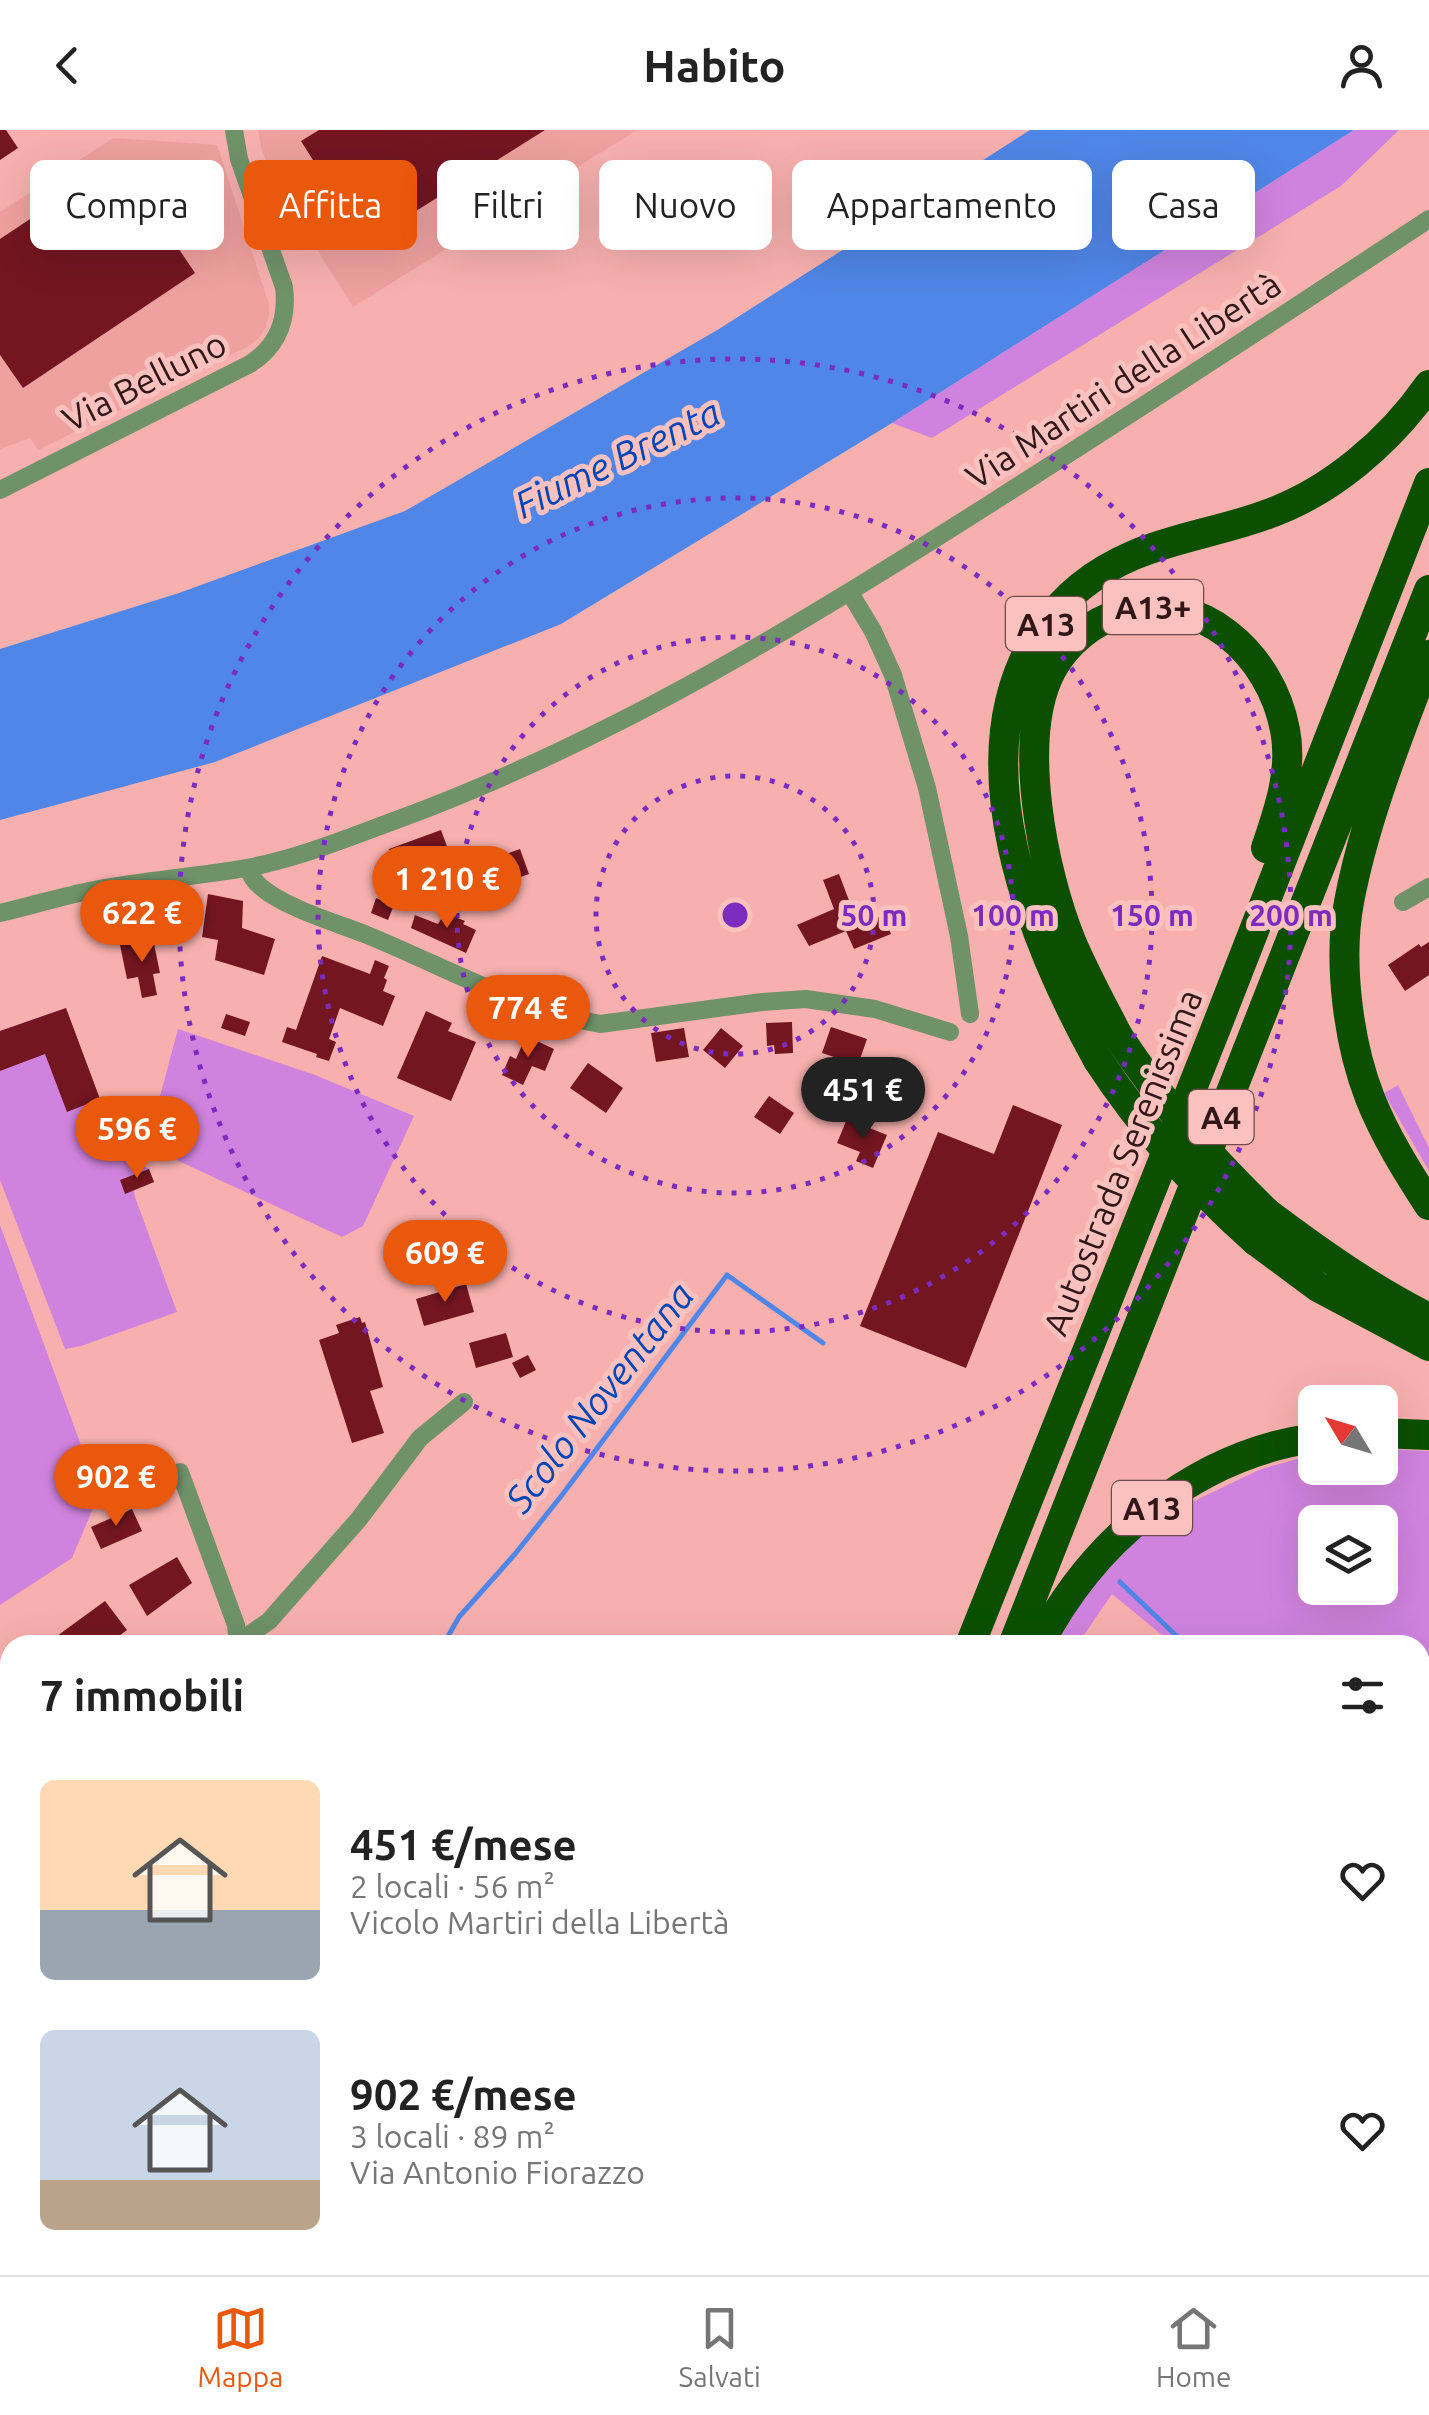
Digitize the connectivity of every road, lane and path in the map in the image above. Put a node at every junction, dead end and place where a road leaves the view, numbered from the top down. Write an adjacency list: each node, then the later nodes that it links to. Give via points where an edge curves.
1 (234, 130): 5 (street, Via Belluno, via 284,287 284,320 270,347 250,364)
2 (1429, 220): 7 (street, Via Martiri della Libertà)
3 (1429, 385): 18 (highway, A13, bridge, via 1382,440 1318,490 1270,514 1135,554 1082,584 1030,647 1004,727 1009,824 1020,875 1067,1004 1130,1108 1170,1156 1210,1200)
4 (1429, 483): 15 (highway, Autostrada Serenissima / A4)
5 (0, 490)
6 (1429, 590): 29 (highway, A4)
7 (850, 593): 9 (street, Via Martiri della Libertà, via 674,695 522,768 401,818); 13 (street, via 893,675 927,788)
8 (1429, 655): 17 (highway, via 1366,836 1349,905 1345,976 1353,1040 1370,1098)
9 (248, 868): 12 (street, Via Martiri della Libertà, via 90,891); 14 (street, via 260,887 302,909 576,1019 600,1024 806,999 875,1009)
10 (1429, 886): 11 (street)
11 (1403, 902)
12 (0, 913)
13 (970, 1014)
14 (950, 1032)
15 (1214, 1033): 16 (highway, A13+, via 1231,938 1281,801 1286,733 1274,694 1241,647 1195,614 1150,607 1108,616 1078,636 1046,681 1035,735 1040,827 1053,885 1071,940); 28 (highway, Autostrada Serenissima / A4)
16 (1118, 1036): 18 (highway, A13, bridge)
17 (1429, 1204)
18 (1262, 1227): 19 (highway, A13); 20 (highway, A13, via 1318,1287)
19 (1429, 1318)
20 (1429, 1346)
21 (464, 1402): 27 (street, via 420,1438 358,1519)
22 (1398, 1434): 23 (highway)
23 (1429, 1435)
24 (1298, 1441): 30 (highway, A13, via 1243,1456 1161,1501 1109,1546)
25 (180, 1472): 26 (street)
26 (237, 1635)
27 (250, 1635)
28 (974, 1635)
29 (1017, 1635)
30 (1045, 1635)

